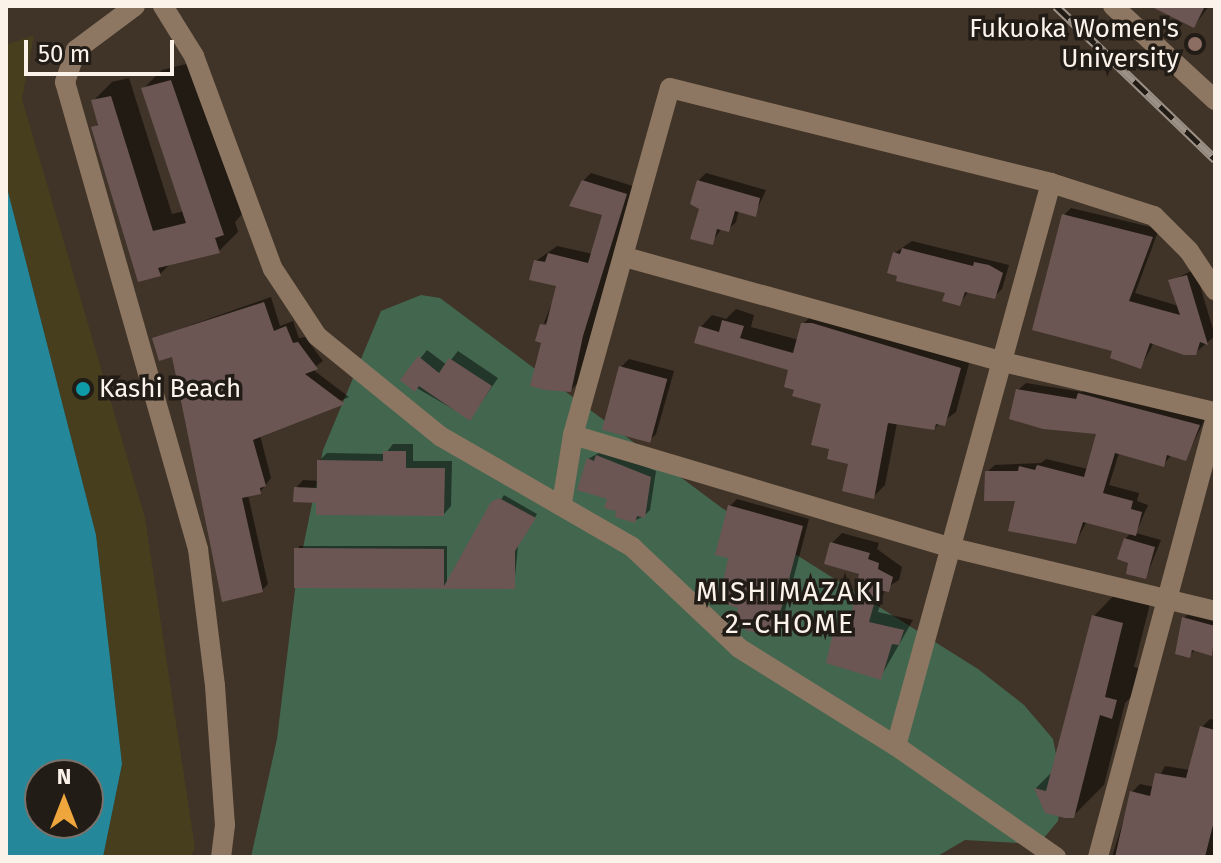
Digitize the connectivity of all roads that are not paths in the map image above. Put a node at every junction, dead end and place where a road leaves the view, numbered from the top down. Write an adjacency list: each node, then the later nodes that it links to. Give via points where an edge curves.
1 (135, 6): 17 (street, via 76,50 65,82 198,549 215,686 225,825)
2 (163, 6): 12 (street, via 194,56 273,269 317,336 440,436)
3 (1113, 6): 4 (street)
4 (1215, 100)
5 (1051, 183): 6 (street, via 670,88); 7 (street, via 1154,216 1189,251); 8 (street)
6 (625, 257): 8 (street); 11 (street)
7 (1215, 290)
8 (1003, 362): 9 (street); 13 (street)
9 (1215, 412)
10 (1215, 419): 14 (street)
11 (573, 435): 12 (street); 13 (street)
12 (562, 503): 16 (street, via 632,547 739,648)
13 (953, 548): 14 (street); 16 (street)
14 (1171, 598): 15 (street); 19 (street)
15 (1215, 611)
16 (896, 746): 18 (street)
17 (221, 857)
18 (1056, 857)
19 (1098, 857)

